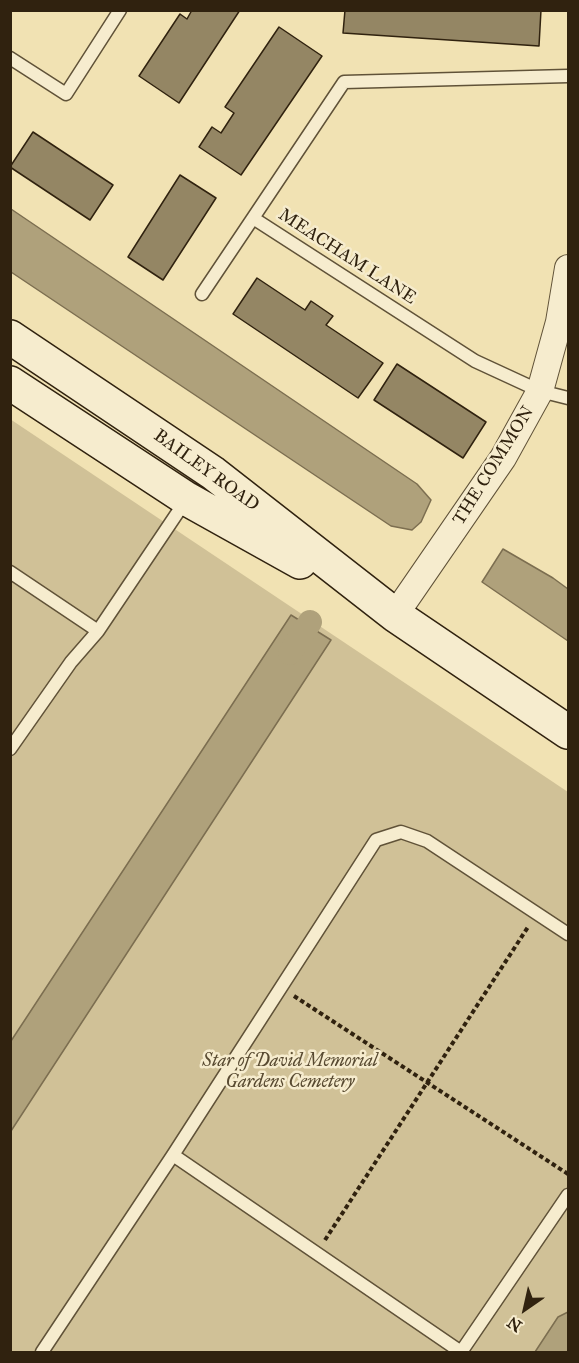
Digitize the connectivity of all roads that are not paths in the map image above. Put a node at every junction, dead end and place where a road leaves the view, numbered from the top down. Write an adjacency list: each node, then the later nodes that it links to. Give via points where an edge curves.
1 (120, 10): 2 (lane, via 66,94)
2 (10, 58)
3 (568, 76): 4 (lane, MEACHAM LANE, via 344,82)
4 (253, 218): 6 (lane); 9 (lane, MEACHAM LANE, via 475,361)
5 (568, 268): 9 (street, THE COMMON, via 559,322)
6 (202, 294)
7 (10, 338): 13 (street, BAILEY ROAD, via 213,473)
8 (10, 383): 11 (street, BAILEY ROAD)
9 (540, 391): 10 (lane, MEACHAM LANE); 13 (street, THE COMMON, via 503,458)
10 (568, 398)
11 (187, 499): 13 (street, BAILEY ROAD); 14 (lane)
12 (10, 572): 14 (lane)
13 (395, 615): 15 (street, BAILEY ROAD)
14 (98, 631): 16 (lane, via 71,662)
15 (568, 732)
16 (10, 749)
17 (568, 934): 18 (lane, via 427,841 401,832 376,840)
18 (173, 1155): 20 (lane); 21 (lane)
19 (568, 1195): 20 (lane)
20 (461, 1352)
21 (42, 1353)

